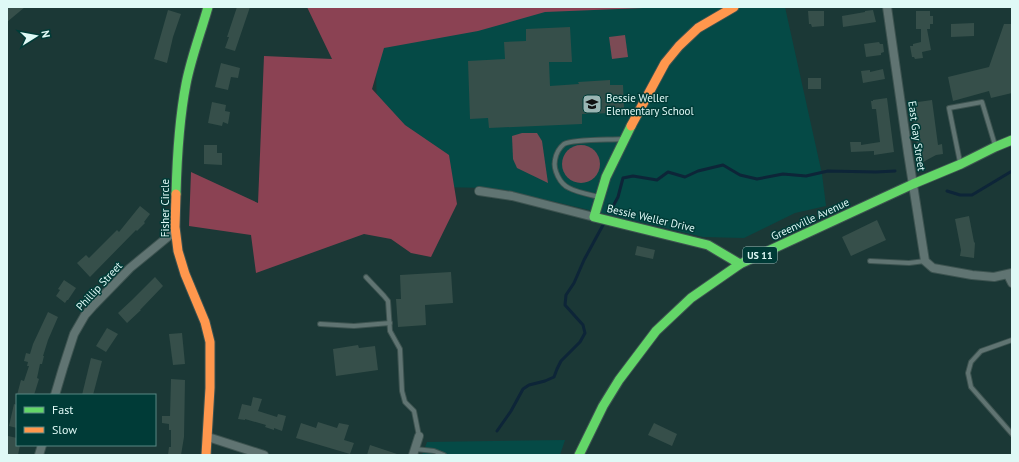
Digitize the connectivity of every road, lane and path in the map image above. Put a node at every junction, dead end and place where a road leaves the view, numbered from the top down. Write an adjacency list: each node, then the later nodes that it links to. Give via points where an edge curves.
1 (208, 7): 12 (street, Fisher Circle, via 189,69 181,114)
2 (734, 7): 4 (street, Bessie Weller Drive, via 698,28 672,53 662,66)
3 (887, 7): 8 (street, East Gay Street)
4 (624, 139): 10 (street, Bessie Weller Drive, via 606,177); 10 (lane, via 575,141 564,144 557,152 556,172 561,182 569,188)
5 (1012, 140): 6 (street, Greenville Avenue / US 11)
6 (995, 147): 7 (street, Greenville Avenue / US 11); 7 (lane, via 982,102 949,108)
7 (961, 164): 8 (street, Greenville Avenue / US 11)
8 (912, 184): 14 (street, Greenville Avenue / US 11); 15 (street, East Gay Street)
9 (479, 191): 11 (street, via 512,196)
10 (600, 198): 11 (street, Bessie Weller Drive)
11 (594, 217): 14 (street, Bessie Weller Drive, via 708,245)
12 (175, 231): 22 (street, Phillip Street, via 130,268 85,315 74,334); 25 (street, Fisher Circle, via 182,266 202,312 209,338)
13 (870, 261): 15 (lane)
14 (740, 264): 30 (street, Greenville Avenue / US 11, via 691,298 656,332 619,380 600,411)
15 (928, 264): 16 (street, via 933,268 972,275 994,277)
16 (1010, 274): 18 (street)
17 (366, 277): 19 (lane, via 388,301)
18 (1012, 283)
19 (390, 323): 20 (lane, via 354,326); 24 (lane, via 390,331 400,349 402,391 405,402 414,411)
20 (320, 324)
21 (1012, 340): 23 (lane, via 981,351 971,362 968,373 971,387)
22 (55, 394)
23 (1012, 434)
24 (419, 436): 26 (street)
25 (208, 437): 27 (street, Fisher Circle); 28 (street)
26 (414, 452): 29 (lane, via 434,451)
27 (206, 455)
28 (264, 455)
29 (444, 455)
30 (580, 455)

